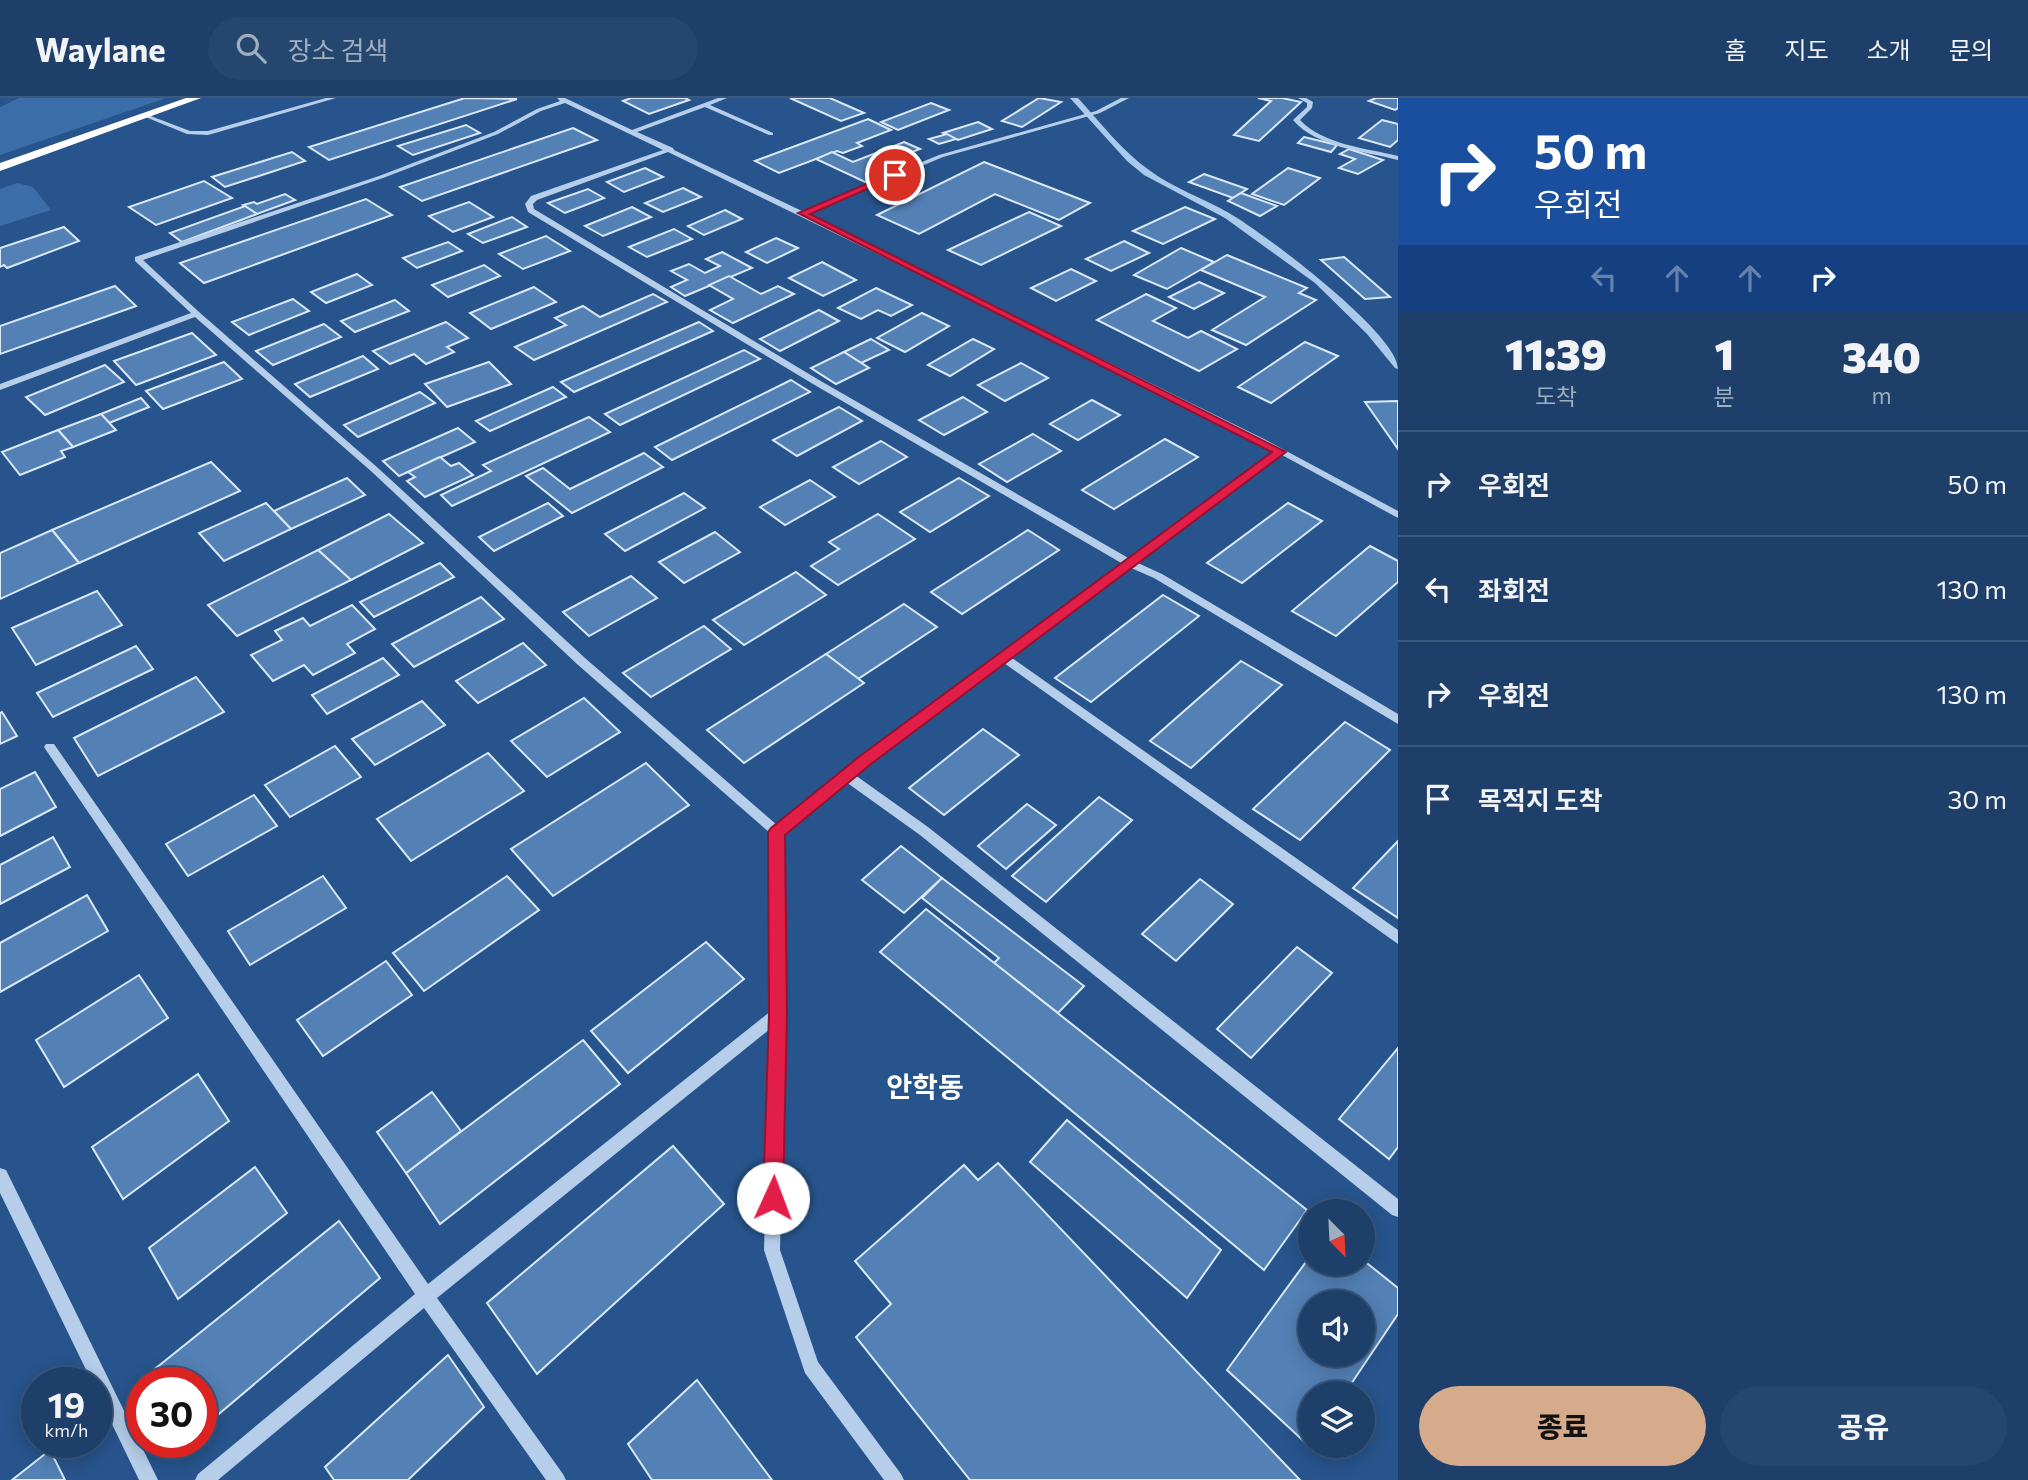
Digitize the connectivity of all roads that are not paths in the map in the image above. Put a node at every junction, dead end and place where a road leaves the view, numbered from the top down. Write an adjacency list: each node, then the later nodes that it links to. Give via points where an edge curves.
1 (196, 98): 8 (highway)
2 (333, 98): 8 (street, via 208,134 188,133)
3 (724, 98): 7 (street)
4 (1126, 98): 14 (street, via 1098,112 941,156)
5 (1301, 98): 12 (street, via 1310,102 1296,120 1301,127)
6 (563, 99): 9 (street); 15 (street, via 496,132 381,177 138,259)
7 (705, 105): 9 (street); 10 (street)
8 (146, 116): 13 (highway)
9 (634, 131): 11 (street)
10 (771, 134)
11 (671, 149): 14 (street); 19 (street, via 534,198 531,210)
12 (1398, 158)
13 (0, 167)
14 (803, 213): 17 (street)
15 (195, 314): 16 (street); 24 (street)
16 (0, 387)
17 (1280, 452): 18 (street); 19 (street)
18 (1398, 515)
19 (1130, 563): 20 (street); 21 (street)
20 (1003, 657): 23 (street); 25 (street)
21 (1398, 720)
22 (50, 747): 29 (street)
23 (846, 775): 24 (street); 28 (street, via 924,831)
24 (776, 832): 26 (street)
25 (1398, 938)
26 (778, 1014): 29 (street); 33 (street, via 772,1250 811,1367)
27 (0, 1176): 30 (street)
28 (1398, 1209)
29 (426, 1296): 31 (street); 32 (street)
30 (149, 1480)
31 (204, 1480)
32 (557, 1480)
33 (895, 1480)

